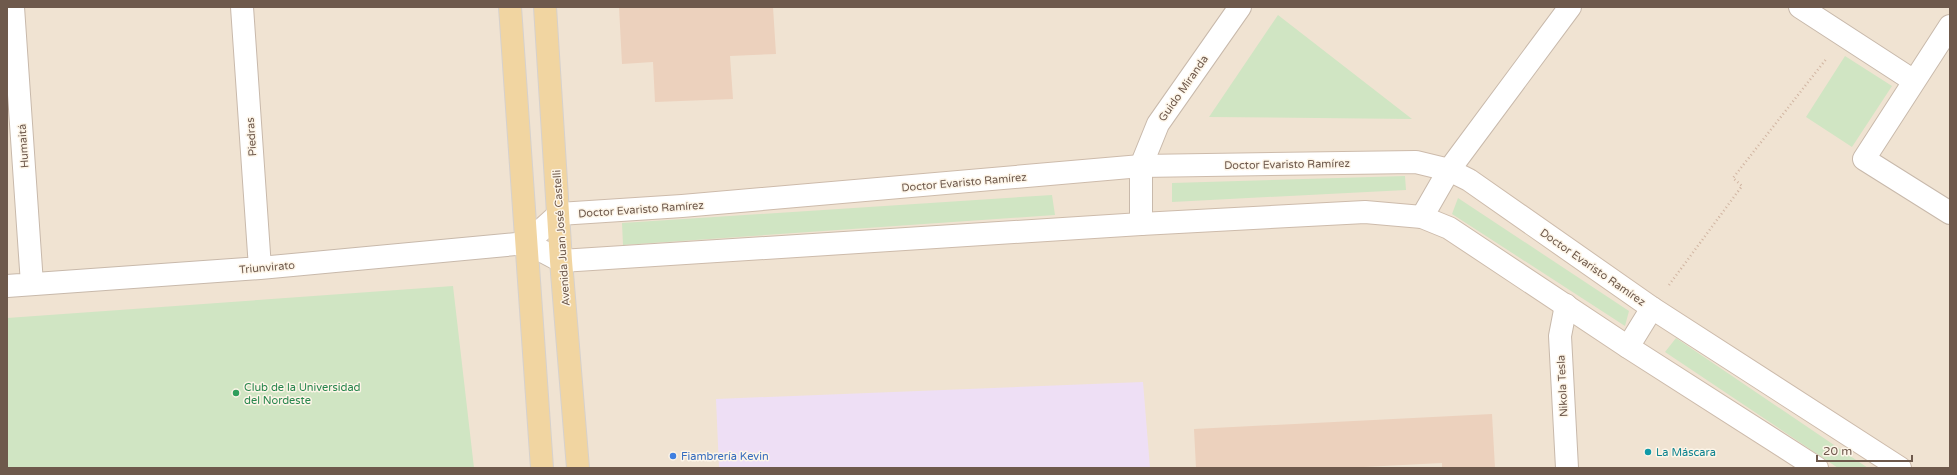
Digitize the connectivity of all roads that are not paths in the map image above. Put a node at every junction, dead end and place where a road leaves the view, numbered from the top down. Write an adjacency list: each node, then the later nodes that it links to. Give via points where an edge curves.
1 (13, 7): 19 (main road, Humaitá)
2 (242, 7): 18 (main road, Piedras)
3 (510, 7): 16 (main road)
4 (545, 7): 13 (main road, Avenida Juan José Castelli)
5 (1240, 7): 10 (main road, Guido Miranda, via 1158,124)
6 (1570, 7): 11 (main road)
7 (1800, 7): 9 (main road)
8 (1950, 26): 9 (main road)
9 (1914, 81): 12 (main road, via 1864,159)
10 (1141, 166): 11 (main road, Doctor Evaristo Ramírez, via 1416,162); 13 (main road, Doctor Evaristo Ramírez, via 682,206); 15 (main road, Guido Miranda)
11 (1449, 170): 14 (main road); 22 (main road, Doctor Evaristo Ramírez, via 1469,180)
12 (1950, 213)
13 (559, 214): 16 (main road); 17 (main road, Avenida Juan José Castelli)
14 (1422, 217): 15 (main road, via 1365,212); 21 (main road, via 1449,228)
15 (1141, 224): 17 (main road)
16 (527, 243): 17 (main road); 18 (main road, Triunvirato); 24 (main road)
17 (561, 261): 25 (main road, Avenida Juan José Castelli)
18 (260, 268): 19 (main road, Triunvirato)
19 (32, 284): 20 (main road, Triunvirato)
20 (7, 286)
21 (1566, 305): 23 (main road); 26 (main road, Nikola Tesla, via 1560,336)
22 (1652, 308): 23 (main road); 28 (main road, Doctor Evaristo Ramírez)
23 (1628, 347): 27 (main road)
24 (542, 468)
25 (578, 468)
26 (1567, 468)
27 (1817, 468)
28 (1900, 468)

